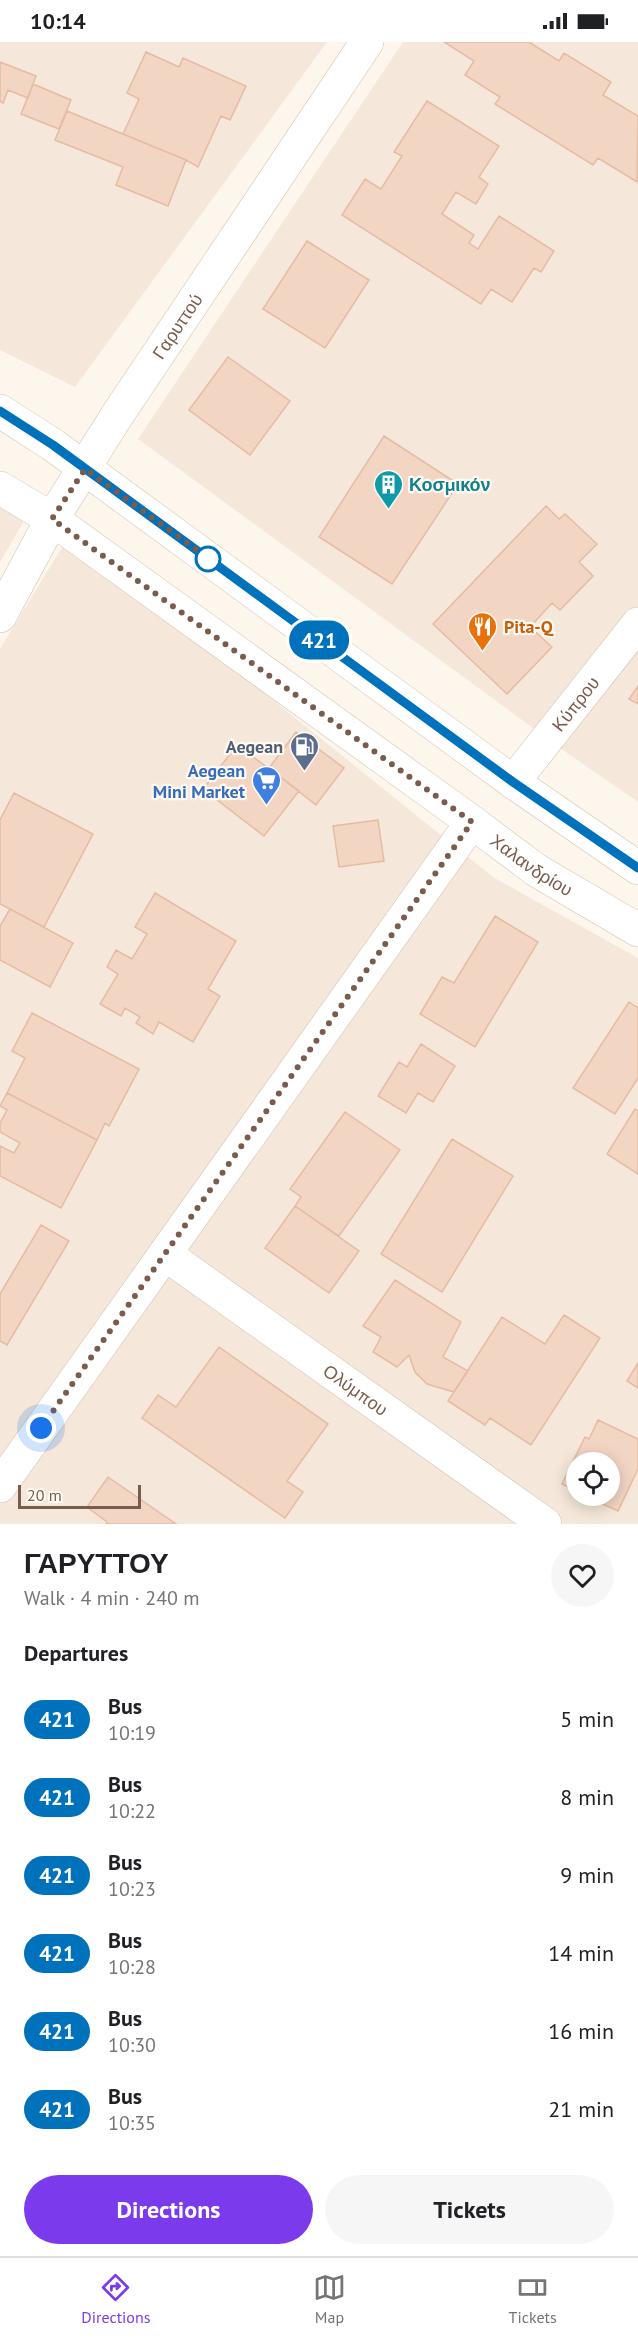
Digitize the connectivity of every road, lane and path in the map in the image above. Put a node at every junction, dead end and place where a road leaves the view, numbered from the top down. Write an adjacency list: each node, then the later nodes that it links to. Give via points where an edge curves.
1 (367, 42): 3 (street, Γαρυττού)
2 (0, 411): 3 (street)
3 (85, 469): 5 (street, Γαρυττού); 8 (street)
4 (0, 488): 5 (street, Χαλανδρίου)
5 (52, 519): 6 (street, Γαρυττού); 9 (street, Χαλανδρίου)
6 (0, 616)
7 (638, 624): 8 (street, Κύπρου)
8 (513, 782): 10 (street)
9 (472, 822): 11 (street, Χαλανδρίου, via 536,870); 12 (street)
10 (638, 868)
11 (638, 930)
12 (165, 1254): 13 (street); 14 (street, Ολύμπου)
13 (0, 1486)
14 (545, 1524)

